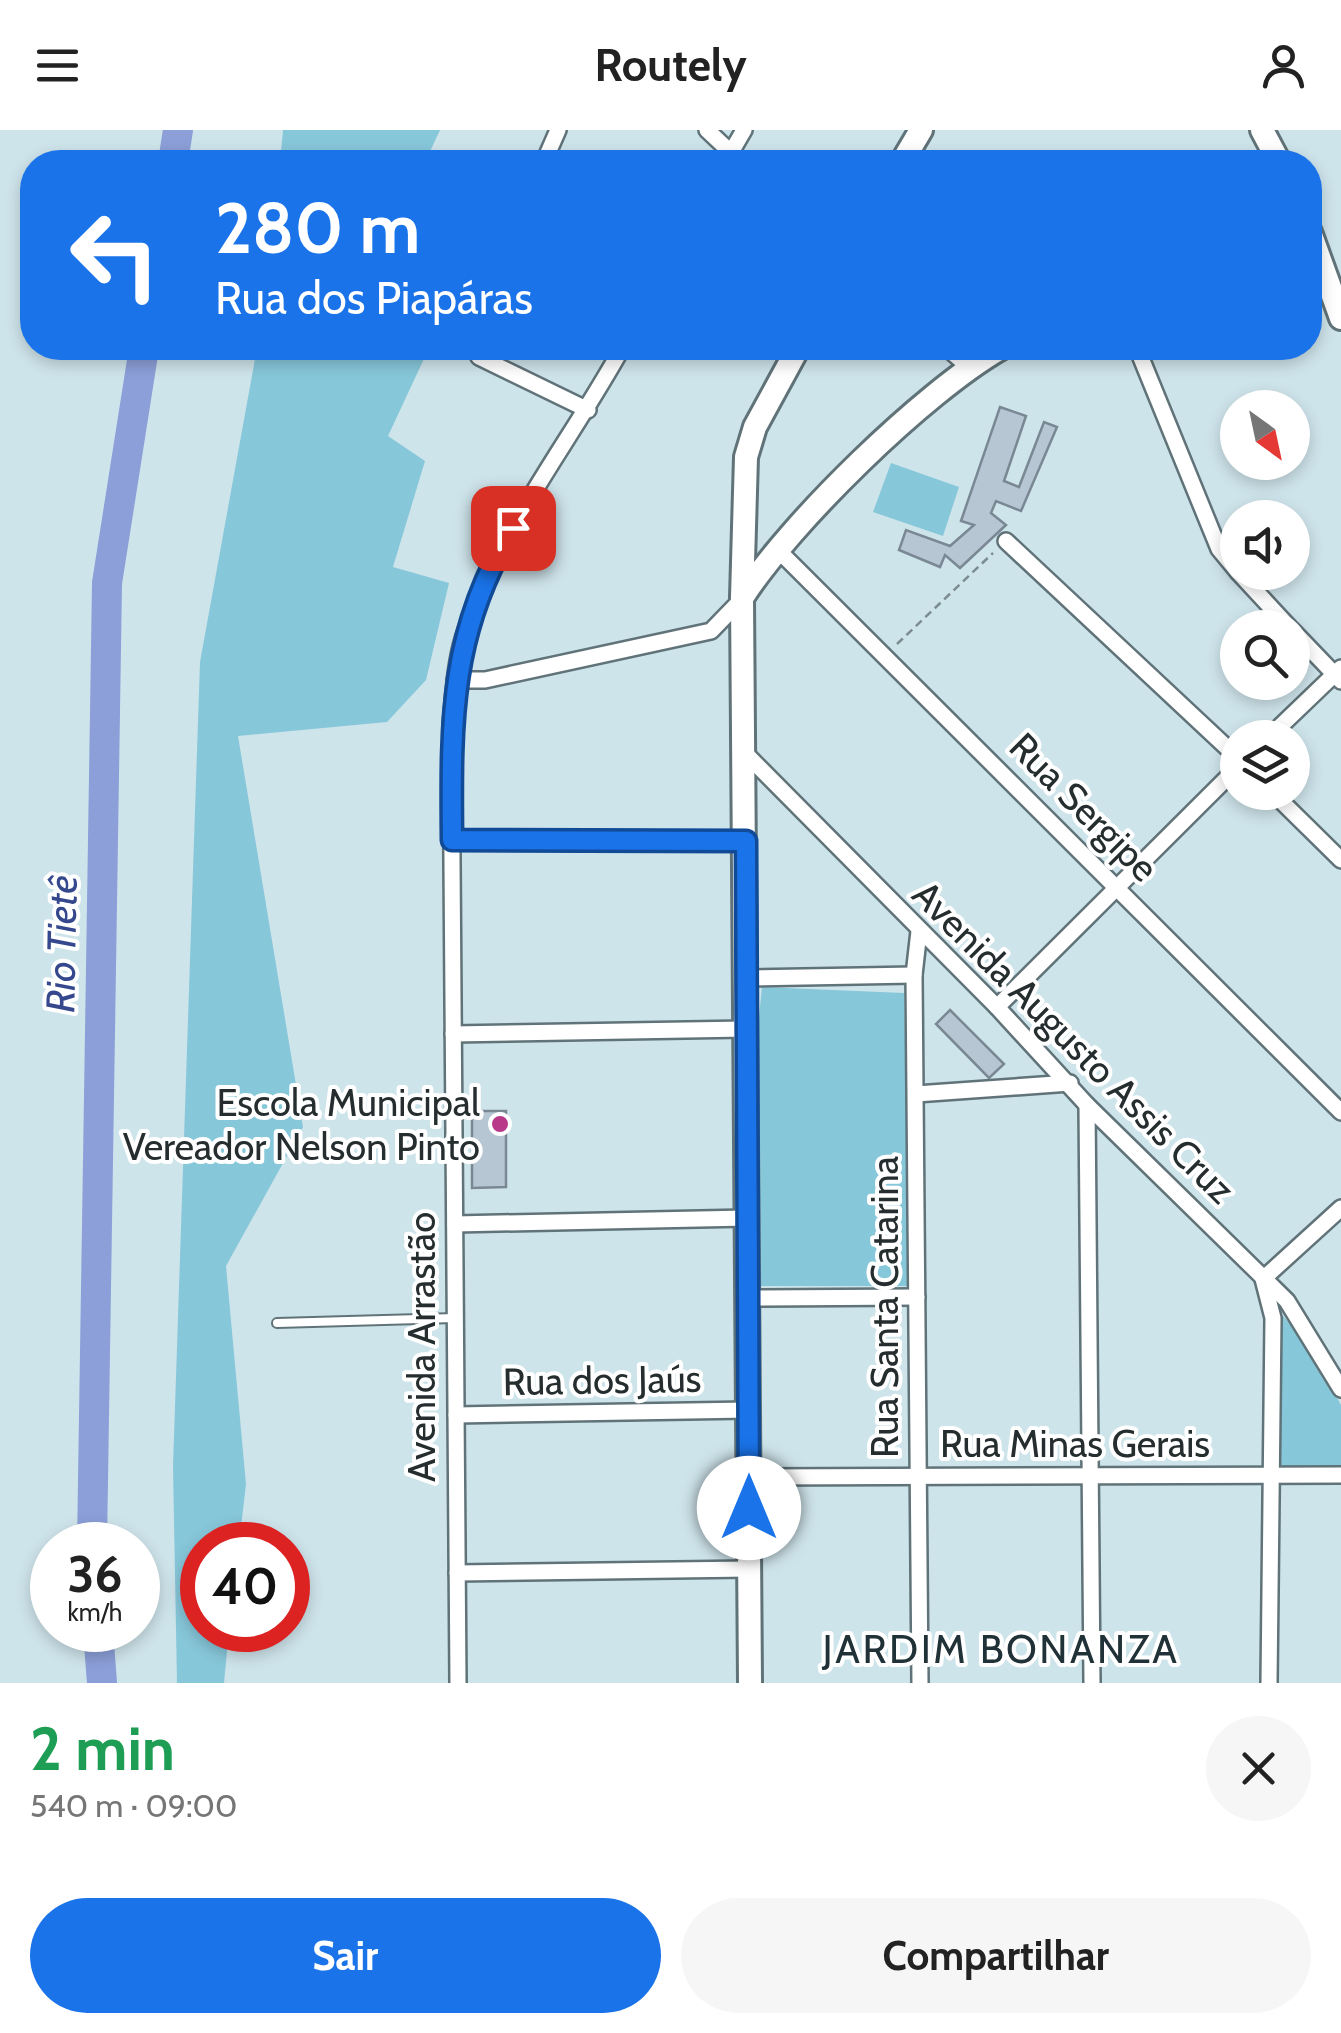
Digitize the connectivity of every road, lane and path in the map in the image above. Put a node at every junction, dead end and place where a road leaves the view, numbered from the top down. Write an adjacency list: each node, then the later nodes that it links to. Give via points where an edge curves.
1 (707, 130): 2 (street)
2 (724, 150)
3 (1322, 265): 4 (street)
4 (1341, 318)
5 (491, 360): 12 (street)
6 (615, 360): 12 (street, Avenida Arrastão)
7 (791, 360): 17 (street, via 746,457)
8 (962, 360): 11 (street)
9 (981, 360): 11 (street)
10 (1142, 360): 14 (street)
11 (970, 367): 15 (street, via 868,457)
12 (588, 410): 22 (street, Avenida Arrastão, via 497,554 462,643)
13 (1006, 541): 20 (path); 24 (street)
14 (1220, 546)
15 (778, 550): 17 (street); 20 (street, Rua Sergipe)
16 (1255, 590): 18 (street)
17 (742, 598): 22 (street, via 711,631 485,680); 25 (street)
18 (1273, 610)
19 (1310, 647): 21 (street)
20 (885, 655): 31 (street, Rua Sergipe)
21 (1339, 674): 23 (street)
22 (455, 680): 28 (street, Avenida Arrastão)
23 (1288, 720)
24 (1220, 741)
25 (745, 753): 29 (street); 32 (street, Avenida Augusto Assis Cruz)
26 (1220, 784): 31 (street)
27 (1290, 810): 30 (street)
28 (452, 840): 29 (street); 37 (street, Avenida Arrastão)
29 (746, 841): 34 (street)
30 (1341, 860)
31 (1117, 885): 35 (street); 41 (street, Rua Sergipe)
32 (920, 932): 33 (street, Rua Santa Catarina); 35 (street, Avenida Augusto Assis Cruz)
33 (914, 975): 34 (street); 39 (street, Rua Santa Catarina)
34 (746, 978): 36 (street)
35 (997, 1007): 38 (street, Avenida Augusto Assis Cruz)
36 (746, 1030): 37 (street); 43 (street)
37 (453, 1034): 44 (street, Avenida Arrastão)
38 (1070, 1083): 39 (street); 40 (street, Avenida Augusto Assis Cruz)
39 (916, 1094): 46 (street, Rua Santa Catarina)
40 (1087, 1105): 45 (street, Avenida Augusto Assis Cruz); 53 (street)
41 (1341, 1112)
42 (1341, 1208): 45 (street)
43 (747, 1218): 44 (street); 47 (street)
44 (455, 1224): 48 (street, Avenida Arrastão)
45 (1263, 1279): 50 (street, Avenida Augusto Assis Cruz, via 1299,1318); 54 (street, via 1273,1318)
46 (917, 1297): 47 (street); 57 (street, Rua Santa Catarina)
47 (748, 1298): 51 (street)
48 (456, 1318): 49 (lane); 52 (street, Avenida Arrastão)
49 (278, 1323)
50 (1341, 1390)
51 (748, 1410): 52 (street, Rua dos Jaús); 56 (street)
52 (456, 1416): 59 (street, Avenida Arrastão)
53 (1092, 1475): 54 (street, Rua Minas Gerais); 57 (street, Rua Minas Gerais); 63 (street)
54 (1271, 1475): 55 (street, Rua Minas Gerais); 64 (street)
55 (1341, 1475)
56 (749, 1477): 57 (street, Rua Minas Gerais); 58 (street)
57 (917, 1477): 62 (street, Rua Santa Catarina)
58 (749, 1569): 59 (street); 61 (street)
59 (458, 1574): 60 (street, Avenida Arrastão)
60 (458, 1683)
61 (750, 1683)
62 (920, 1683)
63 (1092, 1683)
64 (1269, 1683)

